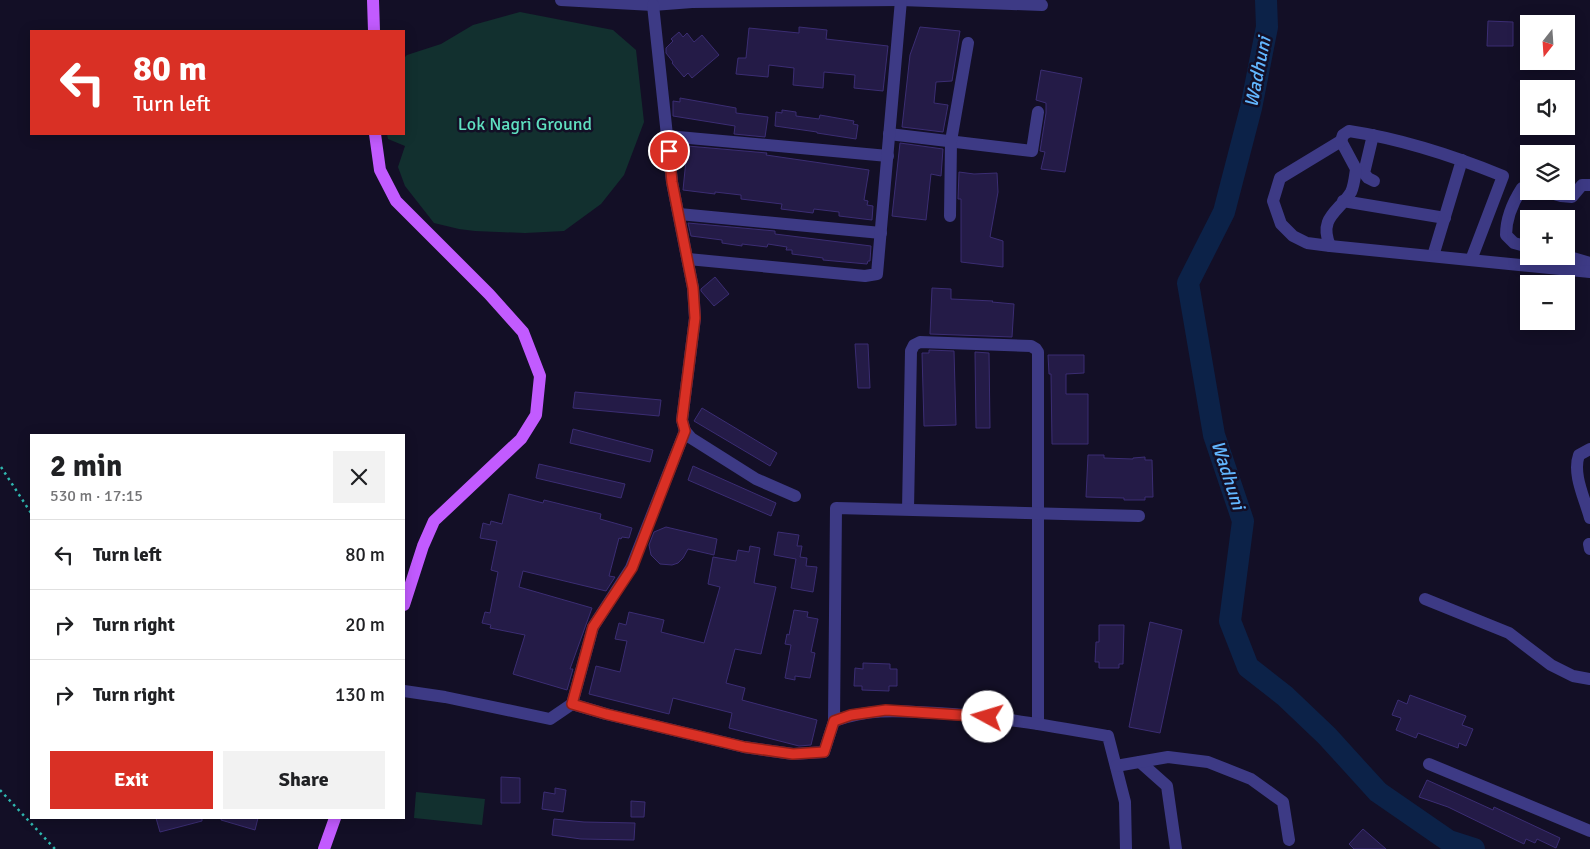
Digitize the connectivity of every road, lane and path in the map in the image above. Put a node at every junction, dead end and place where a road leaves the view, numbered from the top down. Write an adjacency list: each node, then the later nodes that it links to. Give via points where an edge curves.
1 (373, 0): 8 (main road)
2 (561, 0): 6 (street)
3 (900, 0): 5 (street); 7 (street); 11 (street)
4 (693, 1): 5 (street); 6 (street)
5 (829, 1)
6 (654, 5): 14 (street)
7 (1042, 5)
8 (374, 30)
9 (968, 43): 15 (street)
10 (1038, 112): 15 (street, via 1032,151)
11 (889, 134): 15 (street); 17 (street)
12 (375, 135): 46 (main road, via 380,170 396,201 523,332 540,376 536,415 521,439 434,521)
13 (1373, 135): 16 (street, via 1349,131); 18 (street); 19 (street, via 1364,173)
14 (667, 136): 17 (street); 24 (street)
15 (951, 141): 25 (street)
16 (1341, 141): 23 (street, via 1356,169 1351,191); 29 (street, via 1280,178 1273,201 1281,224 1293,236 1307,243)
17 (888, 156): 27 (street)
18 (1462, 160): 26 (street); 33 (street, via 1503,176)
19 (1374, 181)
20 (1590, 185): 22 (street, via 1582,185)
21 (1520, 191): 28 (street, via 1506,224 1506,235)
22 (1575, 193)
23 (1343, 201): 26 (street); 29 (street, via 1332,213 1327,226 1326,237)
24 (678, 214): 27 (street); 32 (street)
25 (950, 216)
26 (1445, 218): 30 (street)
27 (881, 233): 32 (street, via 878,274 865,276)
28 (1520, 245)
29 (1330, 246): 30 (street)
30 (1433, 256): 33 (street)
31 (1575, 258): 34 (street)
32 (688, 259): 36 (street, via 695,318 682,420)
33 (1471, 260): 35 (street)
34 (1590, 262)
35 (1590, 272)
36 (685, 431): 39 (street, via 756,479); 49 (street, via 632,568 593,627)
37 (1590, 449): 44 (street, via 1579,455 1576,463)
38 (1, 466): 41 (path)
39 (795, 496)
40 (908, 509): 42 (street); 42 (street, via 911,351 914,345 920,342 1031,346 1038,352); 50 (street, via 836,508)
41 (30, 511)
42 (1037, 515): 43 (street); 51 (street)
43 (1139, 516)
44 (1590, 518)
45 (1425, 599): 47 (street, via 1509,632 1551,665 1573,676)
46 (405, 602)
47 (1590, 679)
48 (405, 691): 49 (street, via 550,719)
49 (572, 704): 50 (street, via 714,740 793,754 824,752)
50 (834, 721): 51 (street, via 886,710 972,715)
51 (1038, 724): 54 (street, via 1108,736)
52 (1140, 762): 54 (street); 58 (street, via 1168,757 1208,762 1251,779 1283,802); 62 (street, via 1167,786)
53 (1429, 764): 57 (street)
54 (1116, 766): 61 (street, via 1126,802)
55 (0, 790): 59 (path)
56 (335, 819): 60 (main road)
57 (1590, 831)
58 (1289, 840)
59 (55, 849)
60 (324, 849)
61 (1126, 849)
62 (1176, 849)

